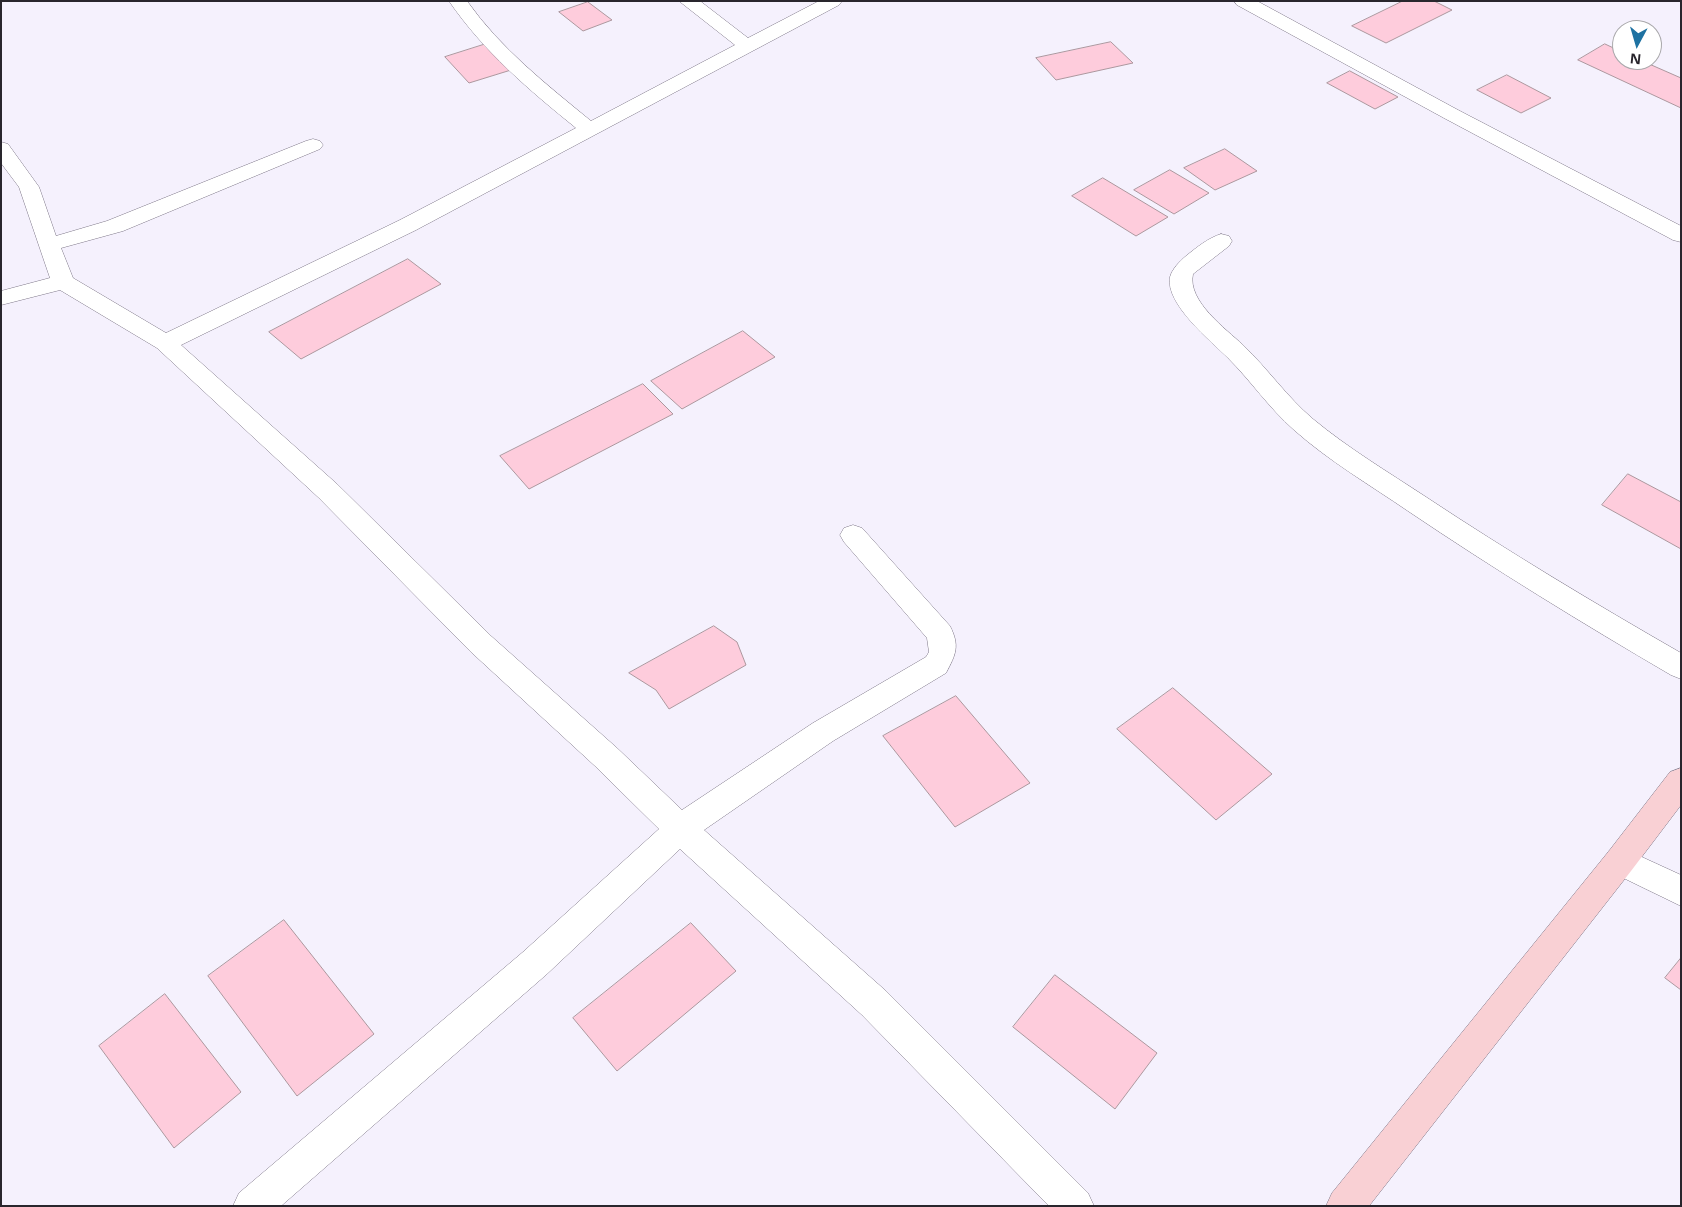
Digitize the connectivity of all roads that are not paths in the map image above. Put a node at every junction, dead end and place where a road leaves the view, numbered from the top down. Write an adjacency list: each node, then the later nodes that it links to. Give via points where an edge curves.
1 (458, 1): 6 (street, via 473,24 527,78)
2 (688, 1): 5 (street)
3 (833, 1): 5 (street)
4 (1243, 1): 9 (street)
5 (747, 46): 6 (street)
6 (590, 130): 14 (street, via 408,226)
7 (314, 145): 11 (street, via 115,226)
8 (1, 148): 11 (street, via 29,187)
9 (1681, 235)
10 (1221, 241): 16 (street, via 1187,266 1181,276 1182,286 1200,317 1288,411 1322,440 1475,543)
11 (49, 245): 12 (street)
12 (63, 282): 13 (street); 14 (street)
13 (1, 298)
14 (165, 342): 18 (street, via 328,491 481,644 606,756)
15 (853, 534): 18 (street, via 940,634 943,652 936,665 823,732)
16 (1681, 667)
17 (1681, 781): 19 (street)
18 (680, 829): 21 (street, via 535,963); 22 (street, via 874,1004)
19 (1620, 861): 20 (street); 23 (street)
20 (1681, 891)
21 (252, 1206)
22 (1075, 1206)
23 (1344, 1206)

